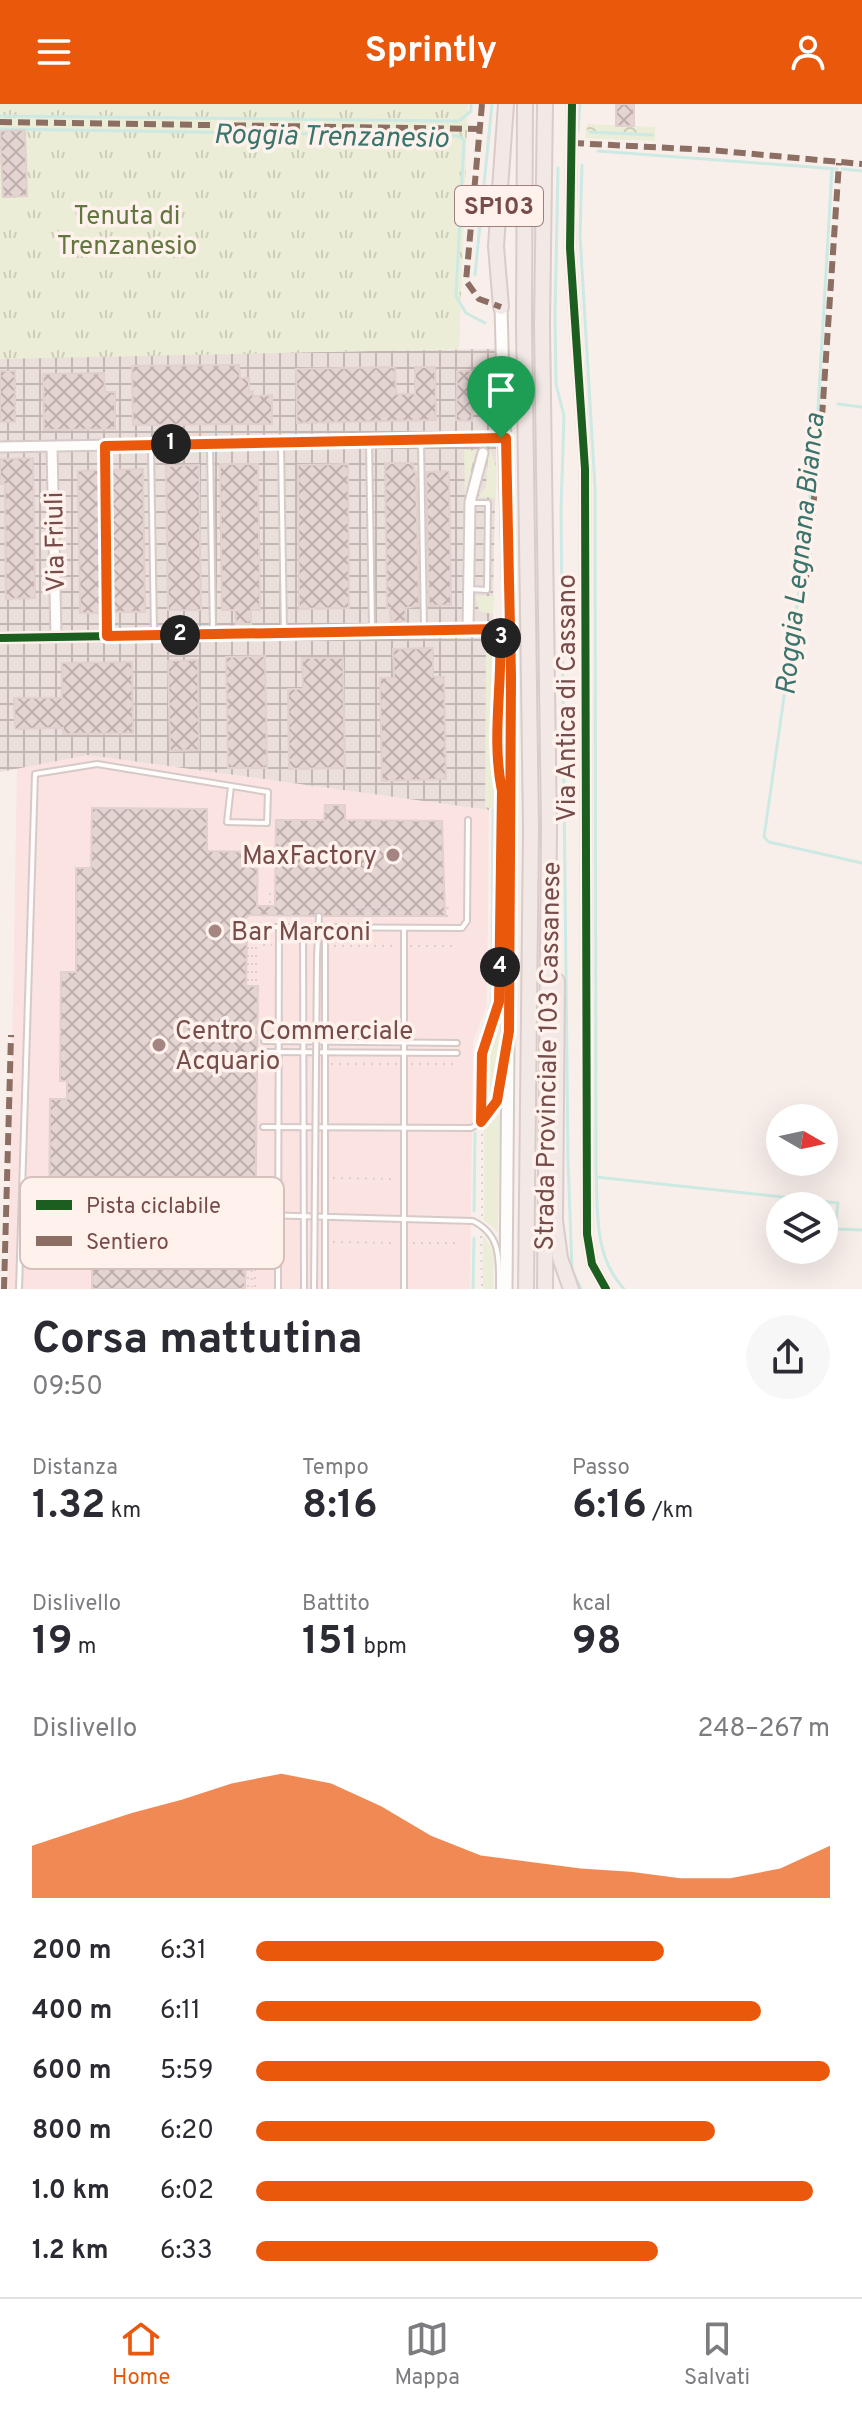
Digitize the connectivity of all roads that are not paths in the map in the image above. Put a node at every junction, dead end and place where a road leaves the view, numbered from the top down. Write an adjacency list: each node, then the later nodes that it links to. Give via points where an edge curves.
1 (506, 104): 5 (highway, SP103, via 496,246)
2 (525, 104): 70 (highway, Strada Provinciale 103 Cassanese / SP103, via 531,829)
3 (545, 104): 30 (highway, Strada Provinciale 103 Cassanese / SP103, via 542,325)
4 (572, 104): 73 (street, Via Antica di Cassano, via 570,248 585,482 586,1229 591,1260)
5 (501, 307): 6 (street, SP103)
6 (506, 438): 7 (street); 18 (street, SP103)
7 (421, 440): 8 (street); 19 (lane)
8 (369, 441): 9 (street); 21 (lane)
9 (281, 442): 10 (street); 22 (lane)
10 (210, 444): 11 (street); 23 (lane)
11 (151, 445): 12 (street); 24 (lane)
12 (105, 446): 14 (street); 25 (lane)
13 (0, 447): 14 (street)
14 (52, 447): 26 (street, Via Friuli)
15 (483, 453): 16 (street)
16 (470, 502): 17 (street); 17 (lane, via 488,503 488,518 487,590)
17 (469, 589): 20 (street)
18 (511, 629): 20 (street); 38 (street, SP103)
19 (424, 630): 20 (street); 21 (street)
20 (468, 630)
21 (372, 631): 22 (street)
22 (284, 633): 23 (street)
23 (213, 634): 24 (street)
24 (154, 635): 25 (street)
25 (107, 636): 26 (street)
26 (56, 637): 27 (street)
27 (0, 638)
28 (231, 786): 28 (lane, via 227,822 267,823 268,792); 56 (lane, via 97,764 35,774)
29 (468, 820): 37 (lane, via 466,924 457,929)
30 (549, 828): 71 (highway, Strada Provinciale 103 Cassanese / SP103); 72 (highway, SP103, via 559,1031 555,1221)
31 (319, 916): 35 (lane)
32 (265, 927): 33 (lane)
33 (279, 927): 34 (lane); 40 (lane)
34 (303, 927): 35 (lane); 41 (lane)
35 (317, 927): 36 (lane); 65 (lane, bridge)
36 (325, 927): 37 (lane); 42 (lane)
37 (404, 928): 43 (lane)
38 (509, 1031): 55 (lane, via 497,1101 481,1122 466,1129); 69 (street)
39 (264, 1041): 40 (lane)
40 (279, 1041): 41 (lane); 46 (lane)
41 (304, 1041): 42 (lane); 47 (lane)
42 (325, 1041): 43 (lane); 48 (lane)
43 (404, 1042): 44 (lane); 49 (lane)
44 (457, 1043)
45 (264, 1052): 46 (lane)
46 (279, 1052): 47 (lane); 52 (lane)
47 (304, 1052): 48 (lane); 53 (lane)
48 (325, 1052): 49 (lane); 54 (lane)
49 (404, 1053): 50 (lane); 55 (lane)
50 (457, 1053)
51 (263, 1127): 52 (lane)
52 (279, 1127): 53 (lane); 57 (lane)
53 (304, 1127): 54 (lane); 59 (lane)
54 (325, 1127): 55 (lane); 60 (lane)
55 (404, 1127): 61 (lane)
56 (22, 1177)
57 (279, 1177)
58 (284, 1215): 59 (lane)
59 (305, 1215): 60 (lane); 64 (lane)
60 (325, 1215): 61 (lane); 66 (lane)
61 (404, 1216): 67 (lane); 68 (lane, via 478,1223 498,1249)
62 (20, 1257): 63 (lane)
63 (19, 1289)
64 (304, 1289)
65 (314, 1289)
66 (325, 1289)
67 (404, 1289)
68 (499, 1289)
69 (506, 1289)
70 (526, 1289)
71 (545, 1289)
72 (571, 1289)
73 (606, 1289)

